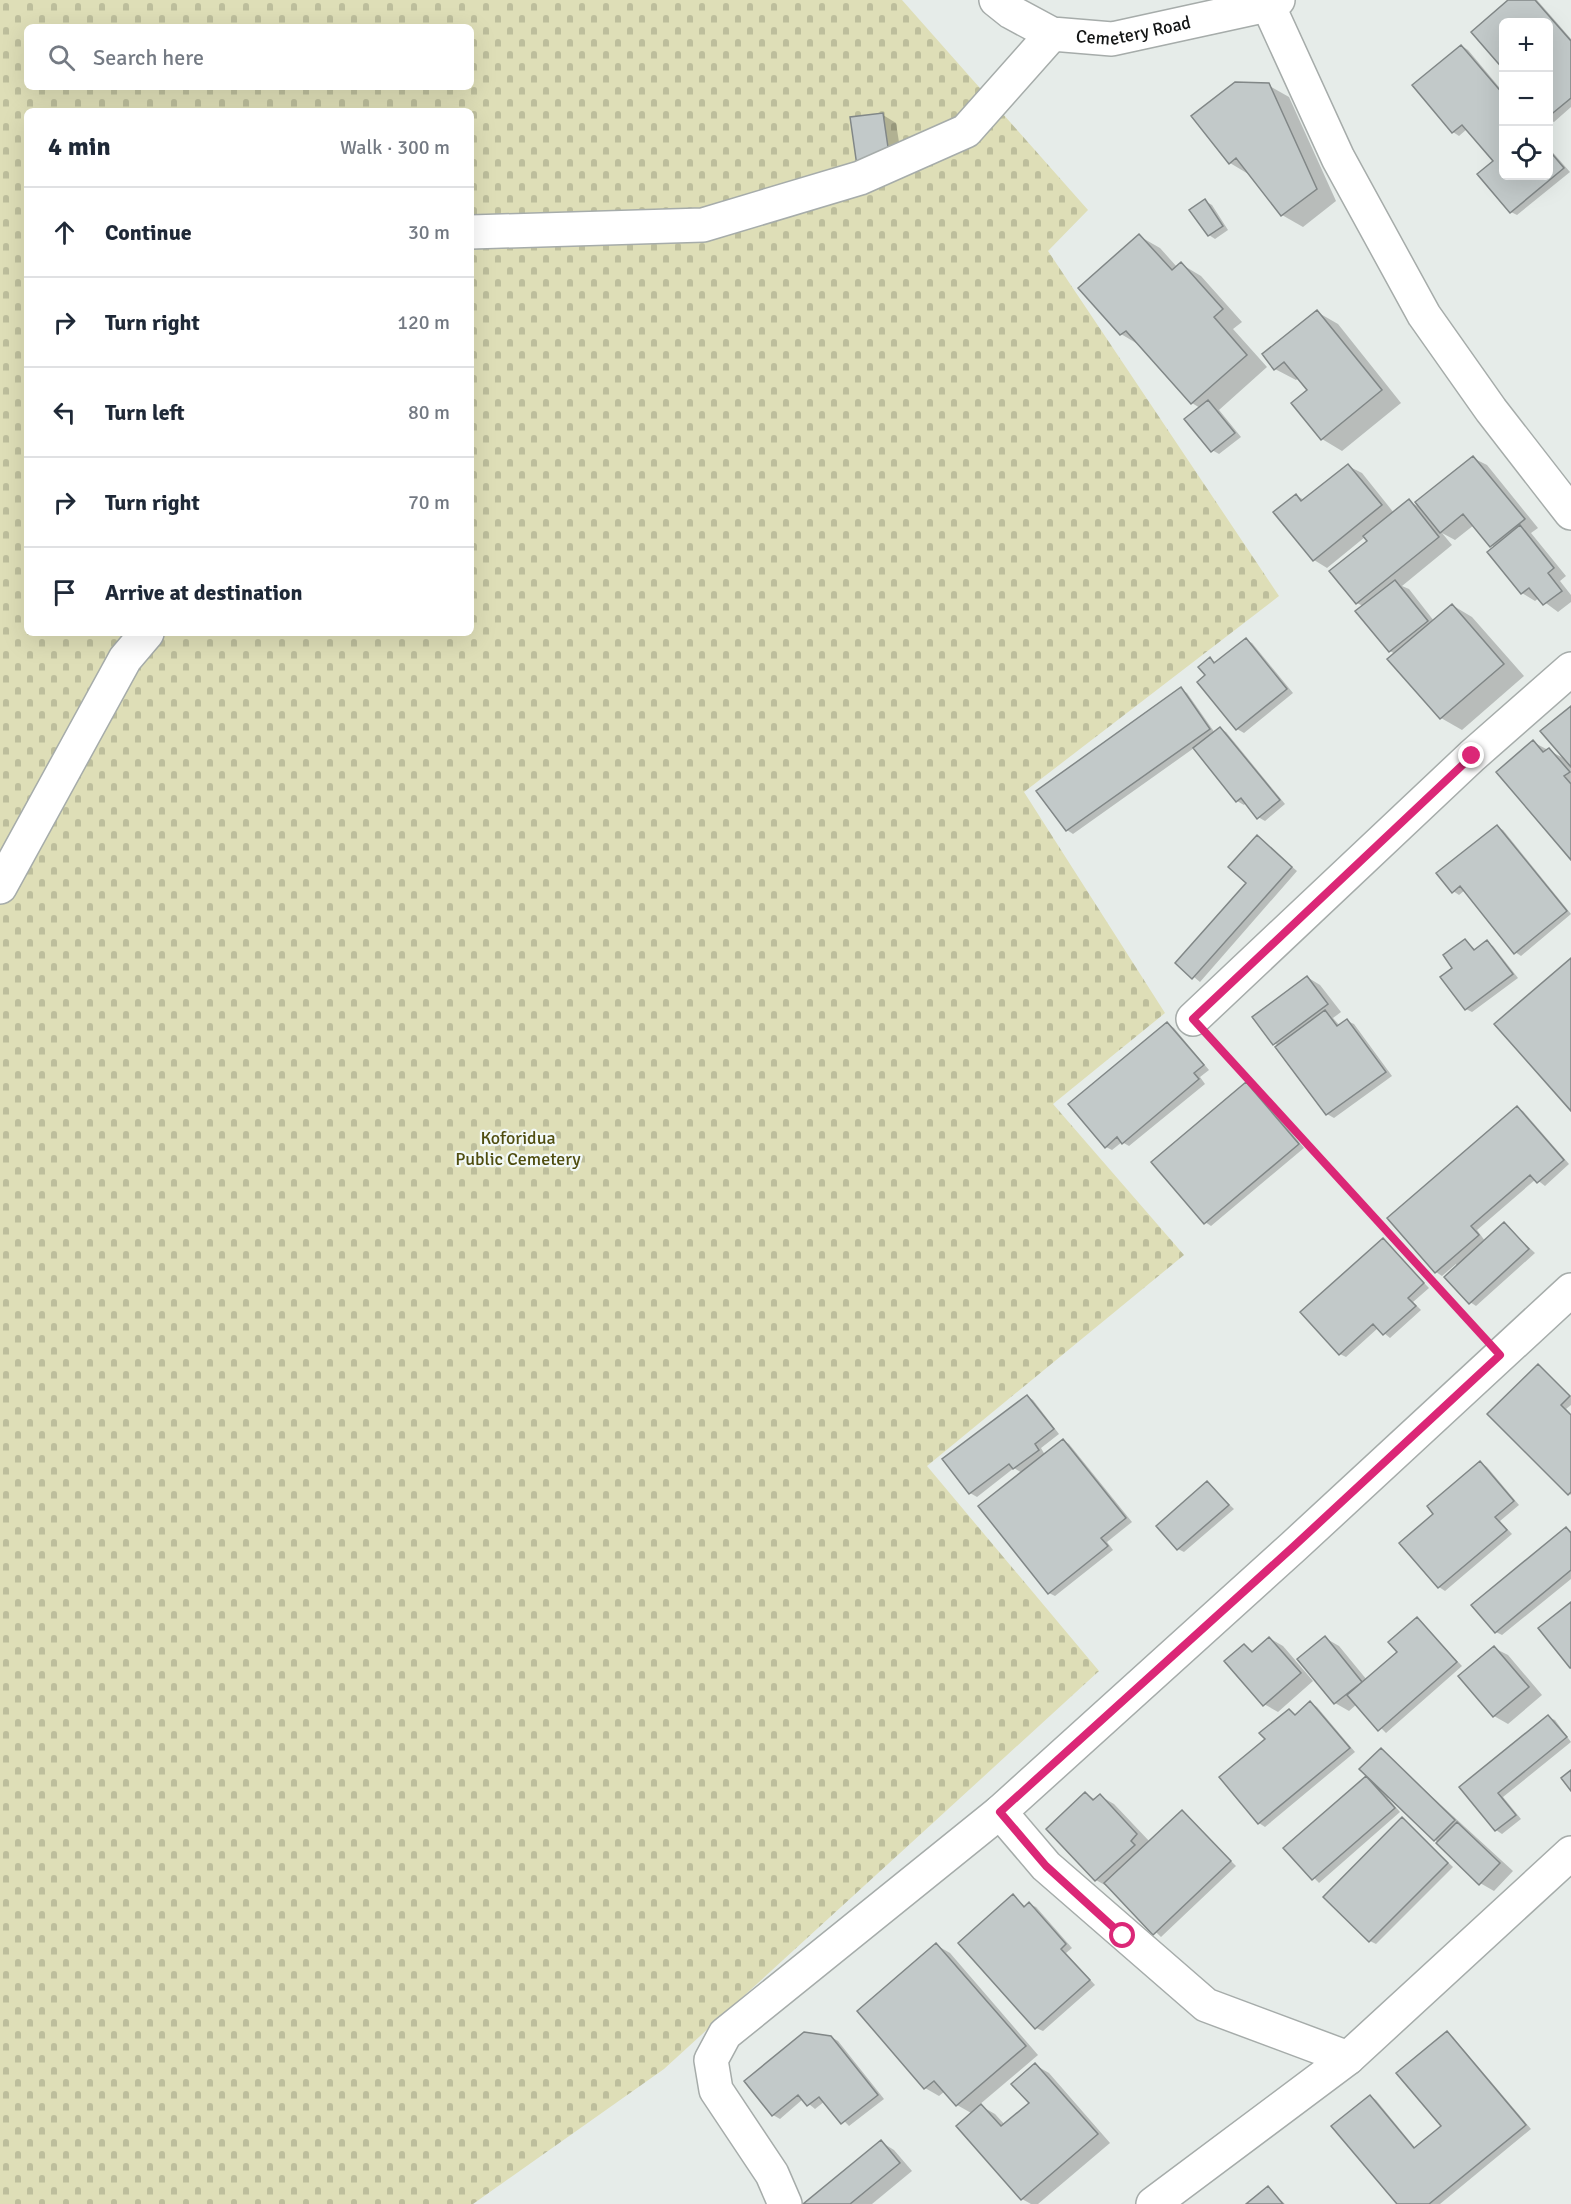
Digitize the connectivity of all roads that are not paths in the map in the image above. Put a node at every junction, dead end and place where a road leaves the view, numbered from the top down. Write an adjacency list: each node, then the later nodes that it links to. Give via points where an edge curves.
1 (996, 0): 3 (street, Cemetery Road)
2 (1273, 2): 3 (street, Cemetery Road, via 1112,39); 5 (street, via 1338,158 1424,315)
3 (1052, 34): 4 (street, via 966,131 860,178 703,225)
4 (474, 232)
5 (1571, 513)
6 (145, 636): 8 (street, via 126,659)
7 (1571, 669): 9 (street, via 1472,756)
8 (0, 887)
9 (1193, 1019)
10 (1571, 1290): 11 (street)
11 (1000, 1812): 13 (street, via 1046,1866 1206,2006); 14 (street, via 725,2034 711,2061 716,2090 772,2174)
12 (1571, 1853): 13 (street)
13 (1348, 2058): 15 (street)
14 (785, 2204)
15 (1153, 2204)

